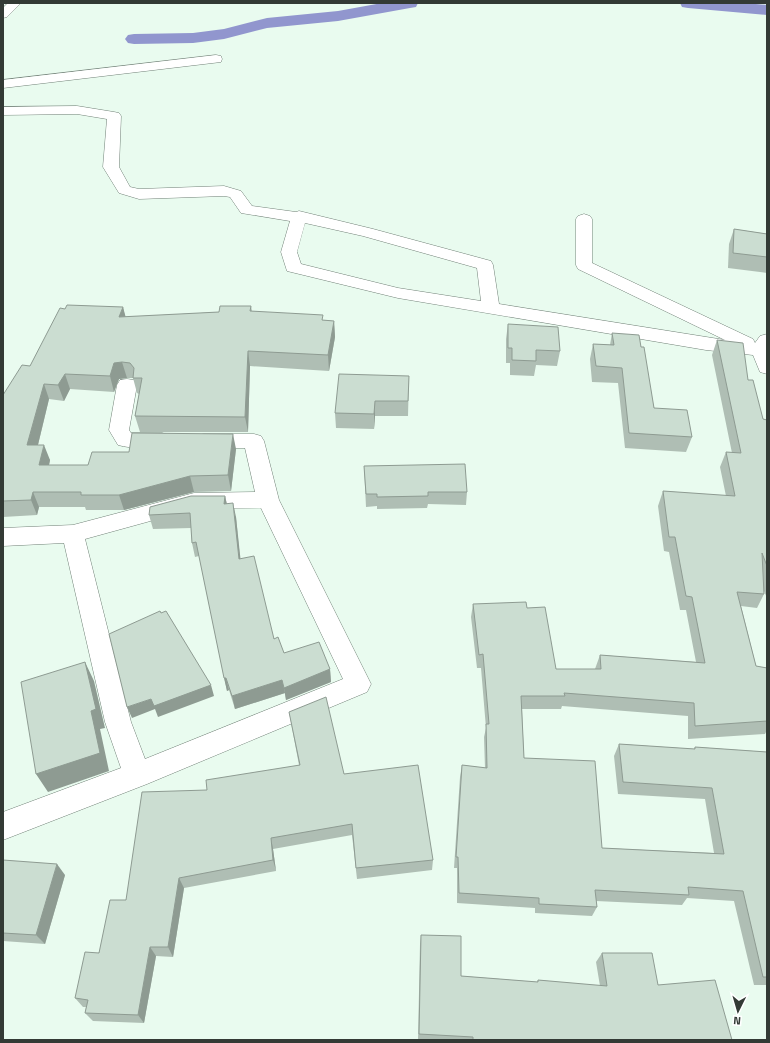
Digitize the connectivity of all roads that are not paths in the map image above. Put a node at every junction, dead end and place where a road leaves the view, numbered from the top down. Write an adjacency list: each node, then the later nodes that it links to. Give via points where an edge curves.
1 (15, 3): 2 (street)
2 (3, 14)
3 (216, 59): 4 (street)
4 (3, 84)
5 (3, 111): 6 (street, via 77,110 114,116 111,167 124,190 139,194 224,191 236,194 247,210)
6 (299, 216): 8 (street, via 485,265); 8 (street, via 289,252 293,267 398,293)
7 (584, 219): 9 (street, via 584,265)
8 (491, 309): 9 (street, via 706,344)
9 (764, 345): 10 (street)
10 (767, 368)
11 (127, 384): 12 (street, via 119,430 125,440 254,441)
12 (268, 500): 13 (street, via 194,501); 15 (street, via 358,684)
13 (73, 534): 14 (street); 15 (street, via 118,722)
14 (3, 537)
15 (137, 775): 16 (street)
16 (3, 826)

